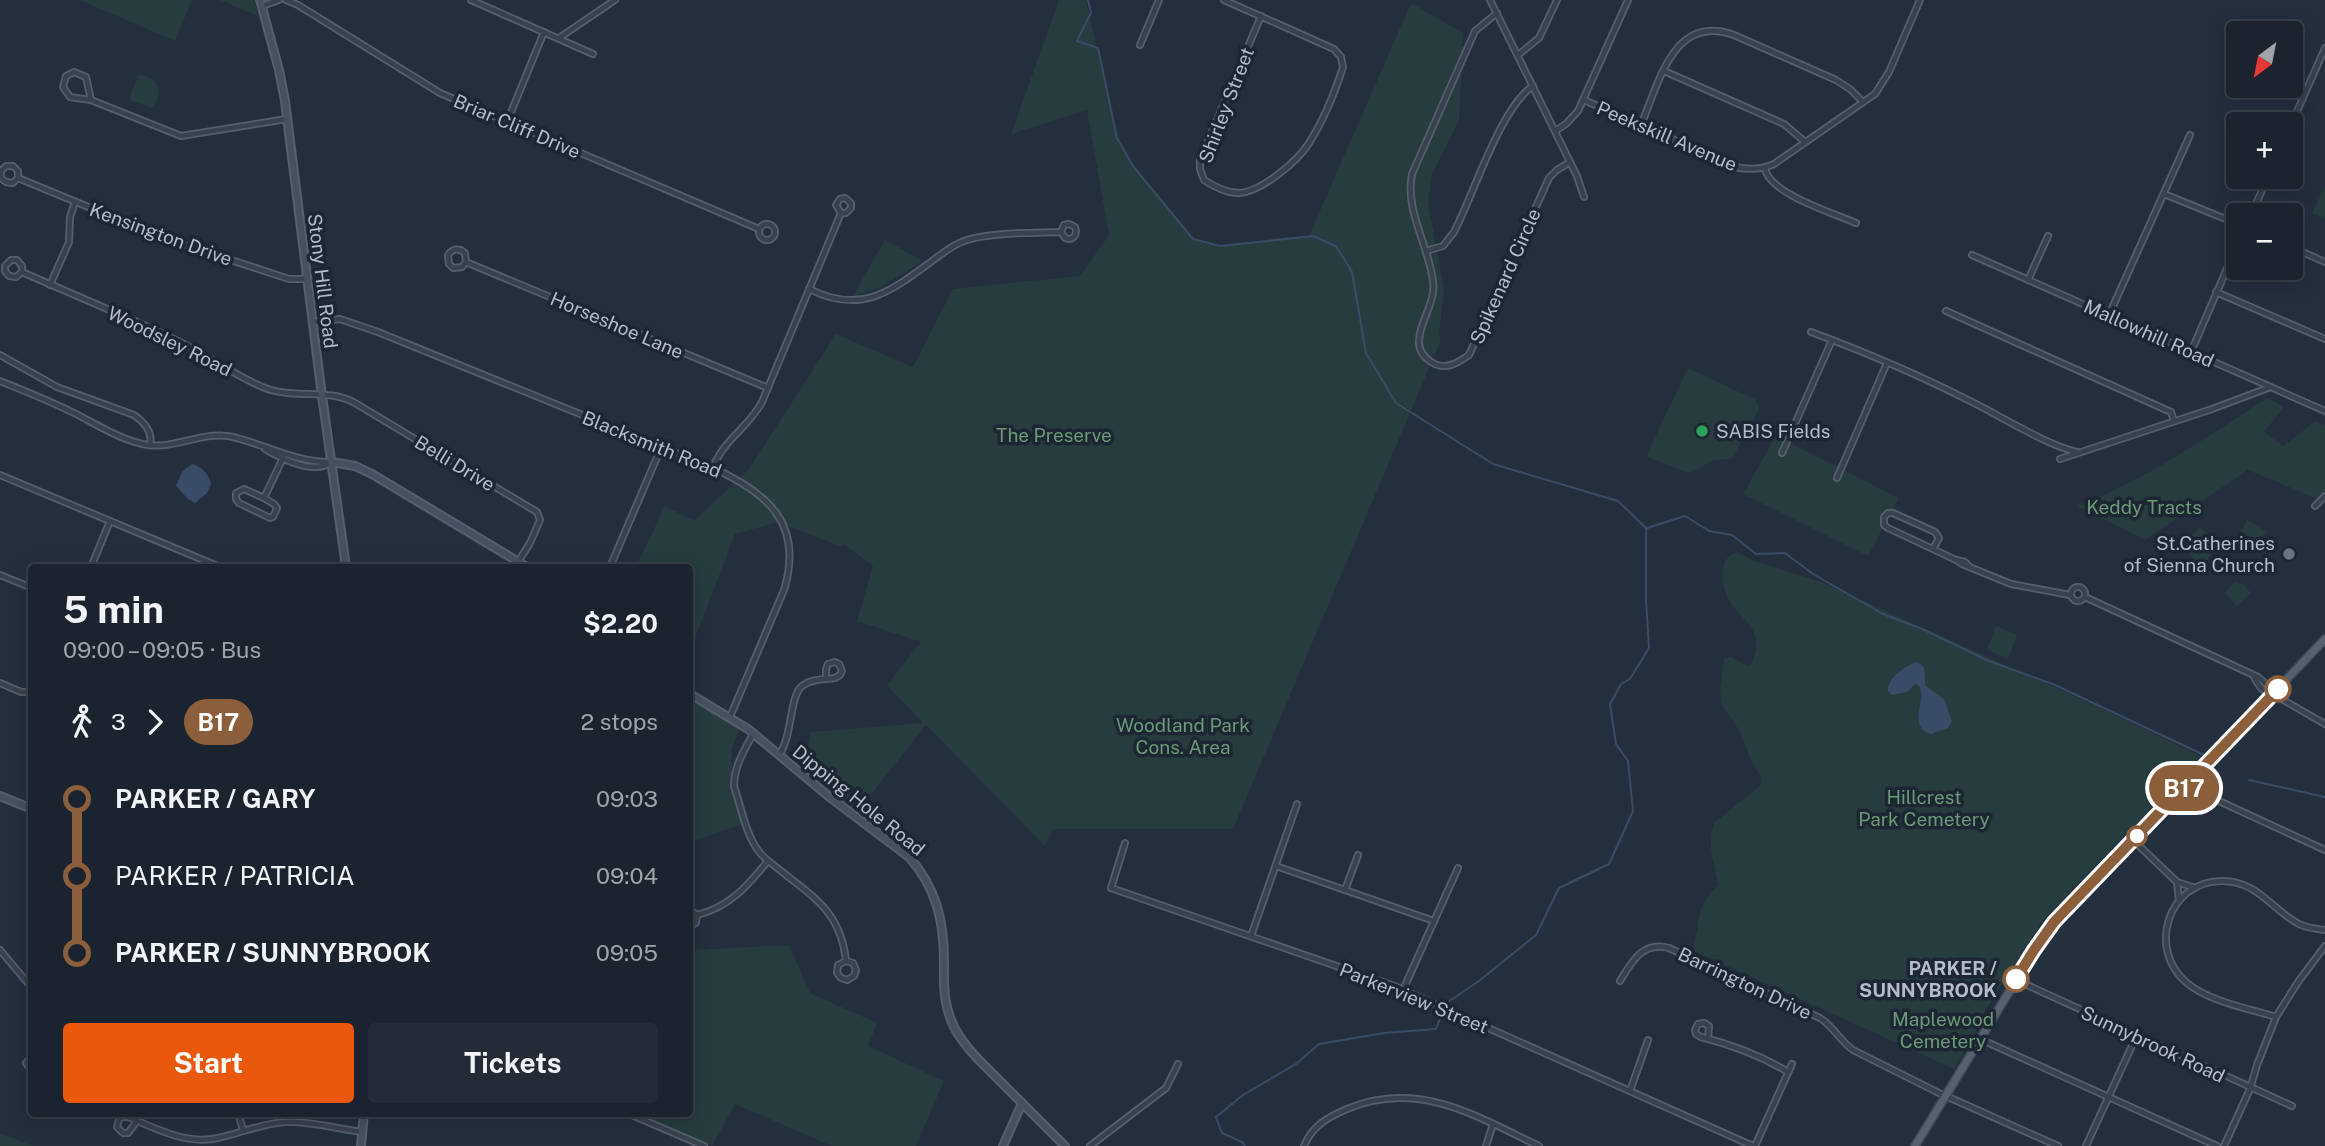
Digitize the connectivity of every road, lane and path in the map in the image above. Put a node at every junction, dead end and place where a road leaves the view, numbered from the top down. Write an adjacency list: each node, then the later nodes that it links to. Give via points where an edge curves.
1 (279, 0): 11 (street)
2 (286, 0): 27 (street, Briar Cliff Drive, via 427,87)
3 (471, 0): 14 (street)
4 (615, 0): 15 (street)
5 (1159, 0): 16 (street)
6 (1224, 0): 13 (street, Shirley Street)
7 (1490, 0): 12 (street)
8 (1557, 0): 19 (street, via 1539,38)
9 (1628, 0): 23 (street)
10 (1920, 0): 24 (street, Peekskill Avenue, via 1883,82)
11 (261, 3): 26 (main road, Stony Hill Road)
12 (1497, 13): 19 (street); 44 (street, Spikenard Circle, via 1475,32 1412,174 1411,202)
13 (1261, 16): 13 (street, Shirley Street, via 1334,49 1343,67 1315,133 1300,155 1256,188 1226,191 1204,180 1200,160)
14 (544, 32): 15 (street); 27 (street)
15 (559, 38): 18 (street)
16 (1140, 45)
17 (2325, 48): 25 (street)
18 (593, 54)
19 (1518, 55): 21 (street)
20 (1664, 71): 24 (street, via 1684,39 1718,30 1836,80); 28 (street); 31 (street, via 1779,121)
21 (1533, 86): 29 (street); 44 (street, via 1508,115 1454,232 1443,246)
22 (92, 100): 22 (street, via 86,77 74,72 66,76 65,93); 26 (street, via 181,136)
23 (1584, 100): 28 (street, Peekskill Avenue); 29 (street, via 1571,120)
24 (1863, 102): 31 (street, Peekskill Avenue)
25 (2297, 112)
26 (287, 119): 51 (main road, Stony Hill Road)
27 (507, 122): 41 (street, Briar Cliff Drive)
28 (1641, 125): 33 (street, Peekskill Avenue, via 1735,167)
29 (1555, 131): 32 (street)
30 (2190, 135): 35 (street)
31 (1804, 141): 33 (street, Peekskill Avenue)
32 (1570, 162): 36 (street); 44 (street, Spikenard Circle, via 1549,178 1469,355 1447,366 1429,361 1419,346 1420,327 1432,297)
33 (1765, 168): 40 (street, via 1774,186)
34 (18, 178): 34 (street, Kensington Drive, via 6,183 1,171 13,166); 37 (street, Kensington Drive)
35 (2164, 194): 39 (street); 57 (street)
36 (1584, 197)
37 (75, 202): 51 (street, Kensington Drive, via 169,240 283,277); 53 (street, via 69,242)
38 (841, 213): 54 (street)
39 (2226, 219)
40 (1856, 223)
41 (760, 229)
42 (1061, 232): 54 (street, via 964,241 896,287 868,299 837,300)
43 (2048, 236): 52 (street)
44 (1426, 251)
45 (2303, 252): 48 (street)
46 (1972, 255): 52 (street, Mallowhill Road)
47 (466, 262): 47 (street, Horseshoe Lane, via 453,268 448,255 456,249 463,251); 67 (street, Horseshoe Lane)
48 (2325, 262)
49 (2226, 270): 55 (street)
50 (22, 272): 50 (street, Woodsley Road, via 9,276 5,266 17,260); 53 (street, Woodsley Road)
51 (307, 279): 58 (main road, Stony Hill Road)
52 (2028, 280): 57 (street, Mallowhill Road)
53 (50, 285): 68 (street, Woodsley Road, via 183,343 263,387)
54 (809, 289): 67 (street)
55 (2216, 292): 60 (street); 62 (street)
56 (1946, 311): 70 (street, via 2171,412)
57 (2109, 315): 62 (street, Mallowhill Road)
58 (312, 322): 68 (main road, Stony Hill Road); 73 (street, Blacksmith Road, via 340,319 378,331)
59 (1811, 332): 61 (street)
60 (2325, 339)
61 (1832, 340): 64 (street); 75 (street)
62 (2191, 352): 66 (street, Mallowhill Road)
63 (0, 355): 71 (street, via 57,387 129,412 147,428)
64 (1887, 363): 74 (street); 81 (street)
65 (0, 382): 71 (street)
66 (2269, 387): 69 (street, Mallowhill Road); 70 (street)
67 (768, 388): 79 (street, via 758,409 723,447)
68 (321, 396): 78 (main road, Stony Hill Road); 87 (street, Belli Drive, via 347,399 537,512 538,527)
69 (2325, 411)
70 (2174, 421): 74 (street)
71 (150, 445): 72 (street, via 212,435)
72 (258, 445): 76 (street); 78 (street, via 315,462)
73 (661, 448): 79 (street, Blacksmith Road); 92 (street)
74 (2077, 452): 77 (street)
75 (1782, 453)
76 (283, 458): 78 (street, via 317,467); 83 (street)
77 (2060, 458)
78 (332, 462): 87 (main road, via 372,474); 90 (main road, Stony Hill Road)
79 (713, 468): 103 (street, Blacksmith Road, via 768,502 783,525 789,550 785,590)
80 (0, 475): 85 (street)
81 (1837, 478)
82 (2325, 496): 84 (street)
83 (264, 498): 83 (street, via 244,489 236,493 239,503 273,517 277,508)
84 (2315, 506)
85 (110, 521): 88 (street); 89 (street)
86 (1933, 549): 86 (street, via 1886,527 1884,517 1893,513 1935,533 1939,538); 95 (street, via 2011,584)
87 (518, 562): 91 (main road)
88 (92, 564)
89 (213, 564)
90 (346, 564)
91 (522, 564)
92 (611, 564)
93 (0, 575): 94 (street)
94 (28, 586)
95 (2070, 595): 96 (street, via 2077,601); 96 (street, via 2078,586)
96 (2085, 597): 101 (street, via 2253,675 2265,692)
97 (2325, 639): 101 (main road)
98 (827, 679): 106 (street, via 806,683 797,693 788,739)
99 (0, 683): 100 (street)
100 (28, 692)
101 (2273, 694): 104 (street); 107 (main road)
102 (693, 696): 103 (main road, Dipping Hole Road)
103 (730, 718): 105 (main road, Dipping Hole Road)
104 (2325, 724)
105 (753, 734): 106 (main road, Dipping Hole Road); 115 (street, via 736,768 734,786 752,840)
106 (779, 755): 147 (main road, Dipping Hole Road, via 919,868 940,911 946,1001 954,1027)
107 (2192, 780): 111 (main road); 113 (street, via 2219,801)
108 (0, 796): 110 (main road)
109 (1297, 804): 116 (street)
110 (28, 807)
111 (2133, 840): 118 (street); 131 (main road, via 2045,933)
112 (1125, 843): 127 (street, Parkerview Street, via 1111,888)
113 (2325, 850)
114 (1358, 855): 120 (street)
115 (768, 861): 123 (street, via 736,897); 130 (street, via 830,913 841,934)
116 (1276, 866): 120 (street); 127 (street)
117 (1458, 868): 124 (street)
118 (2177, 882): 119 (street); 121 (street)
119 (2195, 888): 121 (street); 126 (street, via 2216,881 2242,885 2300,925)
120 (1345, 890): 124 (street)
121 (2179, 901): 135 (street, via 2169,917 2165,942 2181,978 2205,993)
122 (693, 912): 123 (street)
123 (697, 915): 125 (street)
124 (1434, 921): 134 (street)
125 (693, 924)
126 (2325, 930)
127 (1251, 936): 134 (street, Parkerview Street)
128 (2325, 946): 135 (street)
129 (0, 950): 133 (street)
130 (845, 961): 130 (street, via 837,971 847,980 856,970 853,963)
131 (2015, 980): 136 (street, Sunnybrook Road); 138 (main road)
132 (1620, 981): 145 (street, Barrington Drive, via 1641,952 1656,946 1670,948 1820,1018 1853,1051)
133 (28, 983)
134 (1404, 990): 144 (street, Parkerview Street)
135 (2277, 1017): 143 (street)
136 (2136, 1037): 143 (street, Sunnybrook Road); 146 (street)
137 (1708, 1039): 142 (street, via 1750,1051)
138 (1980, 1039): 145 (main road); 146 (street)
139 (1648, 1040): 144 (street)
140 (1178, 1064): 160 (street, via 1166,1088)
141 (1792, 1064): 142 (street)
142 (1788, 1072): 164 (street)
143 (2250, 1089): 148 (street, Sunnybrook Road); 169 (street)
144 (1630, 1091): 164 (street, Parkerview Street)
145 (1946, 1096): 165 (main road); 166 (street, Barrington Drive)
146 (2109, 1097): 167 (street); 168 (street)
147 (1022, 1103): 158 (main road); 159 (main road, Dipping Hole Road)
148 (2292, 1107)
149 (239, 1117): 154 (street)
150 (364, 1117): 155 (main road)
151 (636, 1117): 157 (street)
152 (137, 1121): 152 (street, via 123,1117 117,1127 128,1133); 154 (street, via 191,1139 218,1138)
153 (1493, 1124): 161 (street, via 1450,1104 1387,1098 1334,1114 1315,1128); 162 (street); 163 (street)
154 (243, 1130): 155 (street, via 298,1122)
155 (362, 1132): 156 (main road)
156 (362, 1146)
157 (704, 1146)
158 (1003, 1146)
159 (1065, 1146)
160 (1090, 1146)
161 (1304, 1146)
162 (1486, 1146)
163 (1539, 1146)
164 (1754, 1146)
165 (1915, 1146)
166 (2058, 1146)
167 (2086, 1146)
168 (2217, 1146)
169 (2224, 1146)

